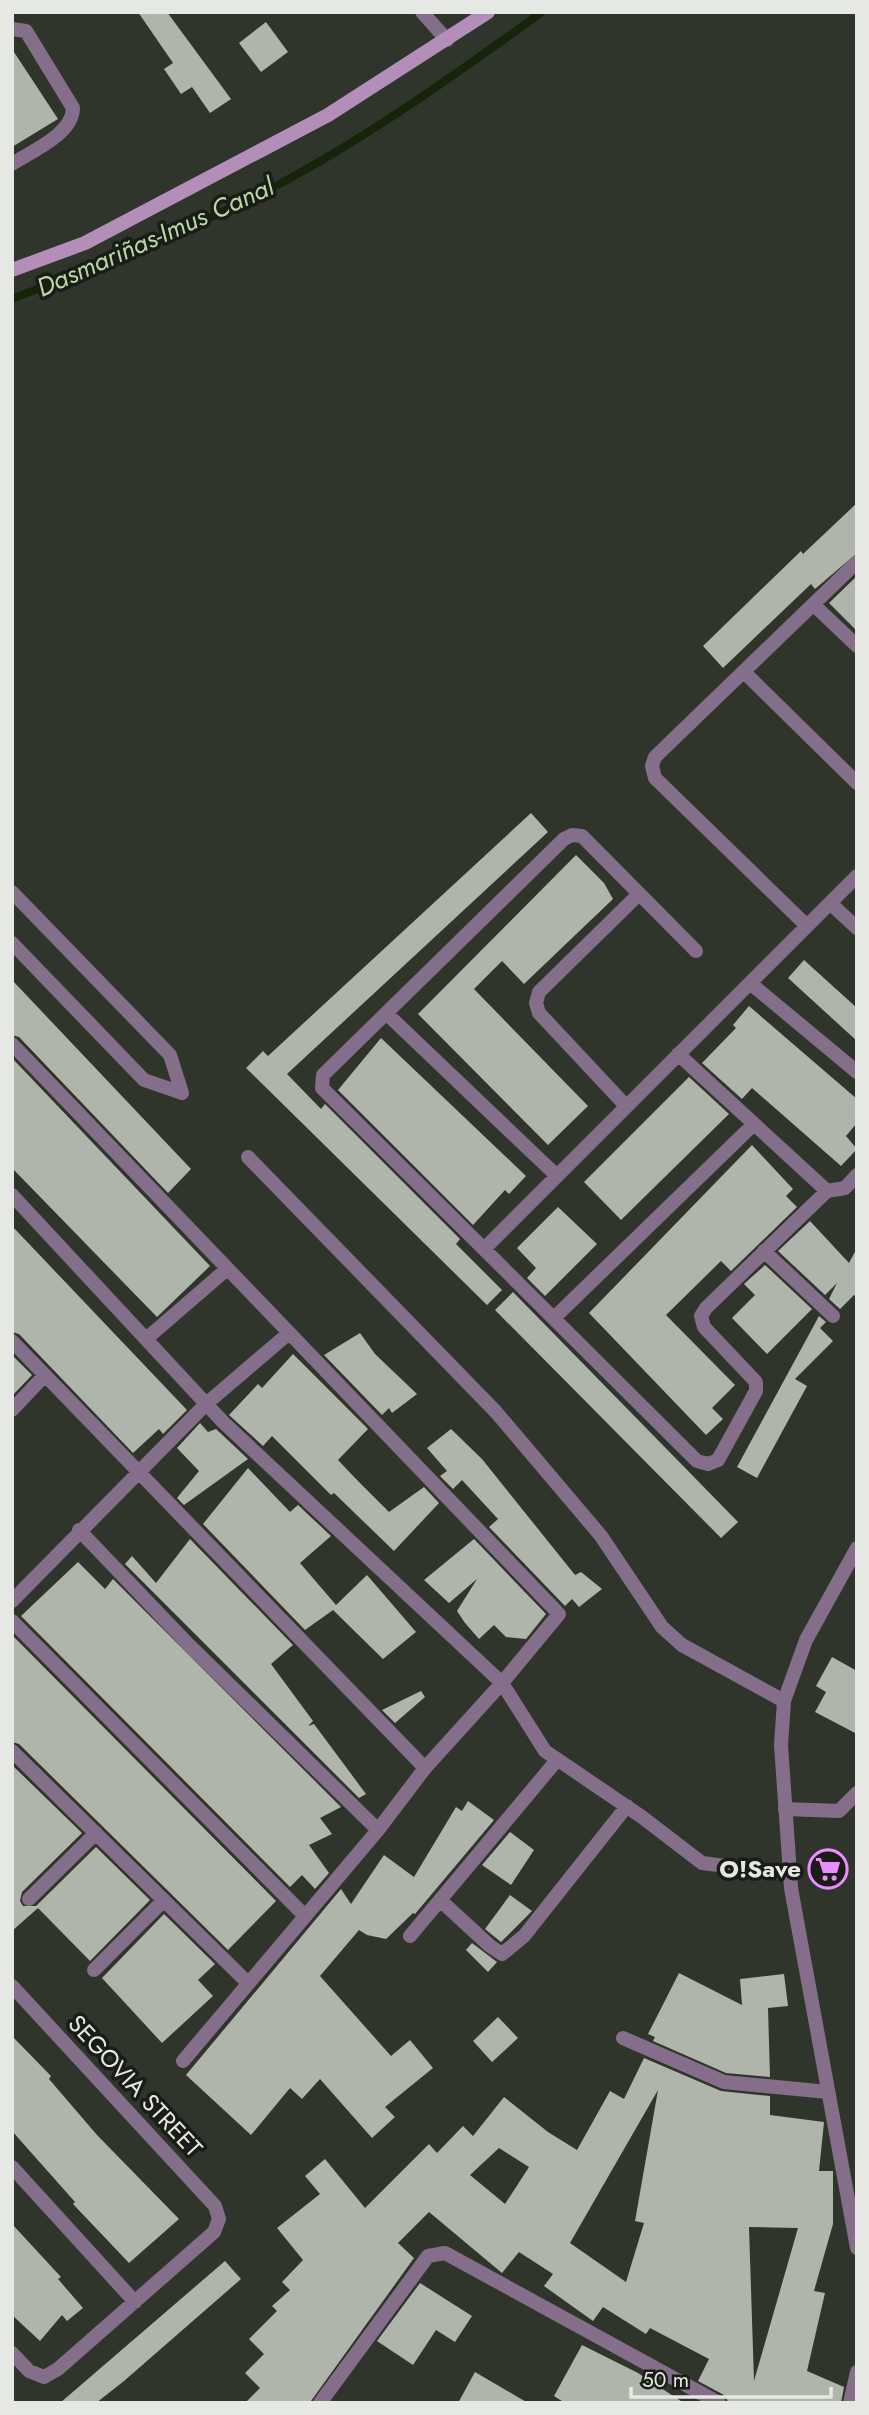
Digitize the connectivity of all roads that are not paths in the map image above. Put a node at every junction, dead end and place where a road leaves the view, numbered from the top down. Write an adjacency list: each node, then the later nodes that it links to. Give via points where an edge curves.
1 (422, 12): 4 (street)
2 (488, 12): 4 (main road)
3 (12, 29): 5 (street, via 26,30 73,108 67,128)
4 (447, 40): 6 (main road, via 328,115 85,243)
5 (12, 164)
6 (12, 270)
7 (857, 562): 8 (street)
8 (814, 604): 9 (street); 10 (street)
9 (857, 646)
10 (745, 673): 11 (street); 16 (street, via 655,757 652,766 655,778)
11 (857, 783)
12 (857, 876): 15 (street)
13 (12, 892): 18 (street, via 170,1055 182,1093 144,1080)
14 (639, 894): 19 (street); 21 (street, via 582,836 564,839); 25 (street, via 539,992 536,1003 539,1013)
15 (830, 903): 16 (street); 17 (street)
16 (807, 926): 20 (street)
17 (857, 928)
18 (12, 943)
19 (696, 951)
20 (750, 983): 23 (street); 24 (street)
21 (387, 1014): 29 (street); 32 (street, via 323,1075 322,1088)
22 (12, 1044): 34 (street)
23 (678, 1054): 25 (street); 26 (street)
24 (857, 1072)
25 (626, 1106): 29 (street)
26 (754, 1124): 30 (street); 36 (street)
27 (247, 1157): 49 (street, via 496,1412 601,1536 662,1627 682,1645)
28 (857, 1175): 30 (street, via 845,1188)
29 (556, 1176): 32 (street)
30 (827, 1191): 33 (street)
31 (12, 1195): 38 (street)
32 (485, 1248): 36 (street)
33 (764, 1251): 35 (street); 36 (street, via 701,1316 704,1327 756,1382 756,1391 718,1460 708,1464 697,1461)
34 (226, 1269): 37 (street); 38 (street)
35 (833, 1316)
36 (555, 1317)
37 (289, 1333): 41 (street); 48 (street, via 559,1614)
38 (146, 1339): 41 (street)
39 (12, 1341): 40 (street)
40 (45, 1374): 42 (street); 43 (street)
41 (206, 1404): 43 (street); 48 (street)
42 (12, 1410)
43 (138, 1473): 44 (street); 52 (street)
44 (79, 1530): 46 (street); 56 (street)
45 (857, 1548): 49 (street)
46 (12, 1601)
47 (12, 1621): 62 (street)
48 (502, 1683): 51 (street, via 545,1751); 52 (street)
49 (779, 1698): 55 (street)
50 (12, 1751): 57 (street)
51 (557, 1760): 54 (street); 61 (street)
52 (425, 1768): 56 (street)
53 (857, 1793): 55 (street, via 839,1811)
54 (626, 1806): 58 (street, via 702,1863); 61 (street, via 524,1937 502,1954)
55 (785, 1809): 58 (street)
56 (378, 1830): 62 (street)
57 (96, 1833): 59 (street); 60 (street)
58 (790, 1874): 69 (street)
59 (29, 1899)
60 (164, 1900): 64 (street); 65 (street)
61 (440, 1900): 63 (street)
62 (305, 1916): 65 (street)
63 (410, 1936)
64 (94, 1970)
65 (248, 1983): 68 (street)
66 (12, 1986): 72 (street, SEGOVIA STREET, via 215,2206 219,2219 214,2232)
67 (623, 2038): 69 (street, via 724,2082)
68 (183, 2061)
69 (828, 2092): 71 (street)
70 (12, 2167): 72 (street)
71 (857, 2248)
72 (135, 2302): 73 (street, via 44,2377 29,2371)
73 (12, 2353)
74 (857, 2372): 77 (street)
75 (320, 2403): 76 (street, via 428,2256 445,2253)
76 (719, 2403)
77 (850, 2403)

